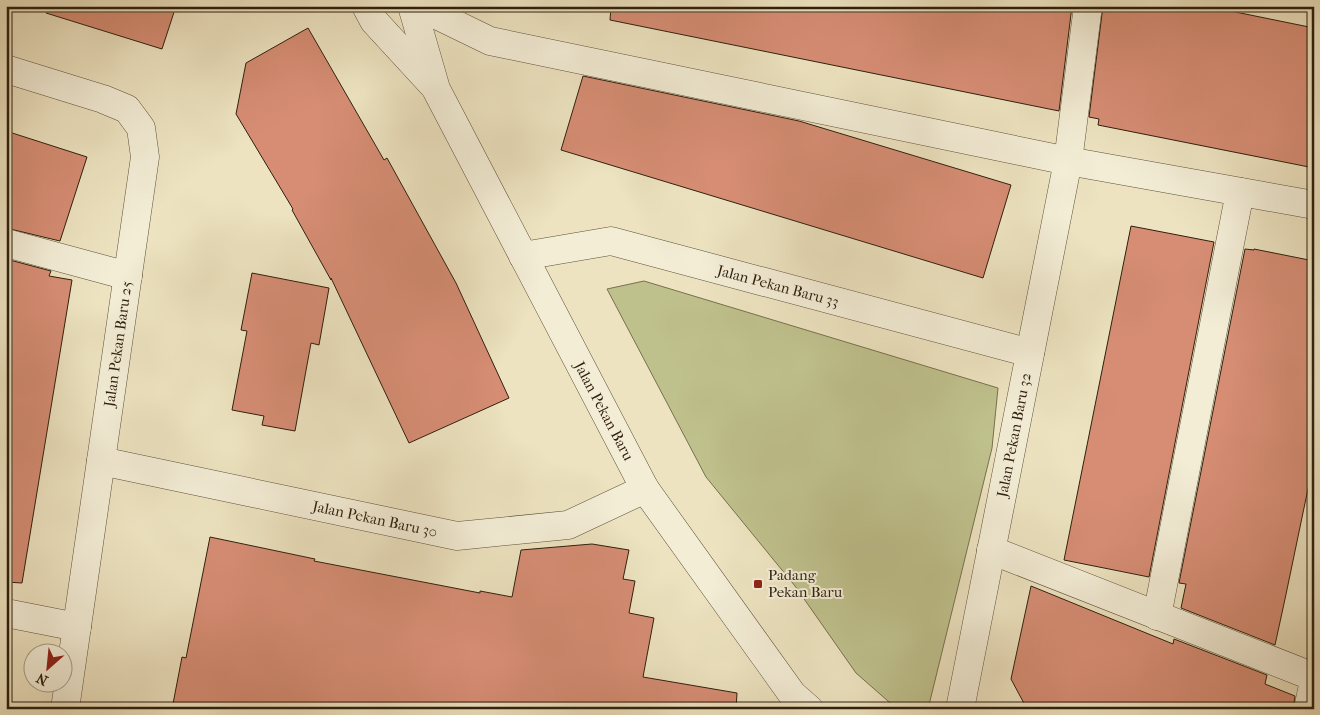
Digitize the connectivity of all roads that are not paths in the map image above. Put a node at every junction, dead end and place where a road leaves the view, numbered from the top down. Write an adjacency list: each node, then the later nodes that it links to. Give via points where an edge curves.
1 (366, 6): 6 (street, Jalan Pekan Baru, via 374,21)
2 (412, 6): 6 (street, Jalan Pekan Baru)
3 (418, 6): 7 (street, via 490,41)
4 (1088, 6): 7 (street, Jalan Pekan Baru 32)
5 (6, 70): 12 (street, Jalan Pekan Baru 25, via 104,99 127,109 141,128 145,157)
6 (436, 89): 11 (street, Jalan Pekan Baru)
7 (1068, 161): 8 (street); 13 (street, Jalan Pekan Baru 32)
8 (1240, 192): 9 (street); 18 (street)
9 (1314, 205)
10 (6, 243): 12 (street)
11 (523, 256): 13 (street, Jalan Pekan Baru 33, via 610,241); 15 (street, Jalan Pekan Baru)
12 (128, 276): 14 (street, Jalan Pekan Baru 25)
13 (1030, 354): 16 (street, Jalan Pekan Baru 32)
14 (101, 461): 15 (street, Jalan Pekan Baru 30, via 458,536 568,525); 19 (street, Jalan Pekan Baru 25)
15 (645, 489): 23 (street, Jalan Pekan Baru, via 792,694)
16 (991, 550): 18 (street); 24 (street, Jalan Pekan Baru 32)
17 (6, 613): 19 (street)
18 (1157, 616): 20 (street)
19 (77, 627): 22 (street, Jalan Pekan Baru 25)
20 (1314, 677)
21 (1314, 681): 25 (street)
22 (65, 709)
23 (809, 709)
24 (960, 709)
25 (1308, 709)

